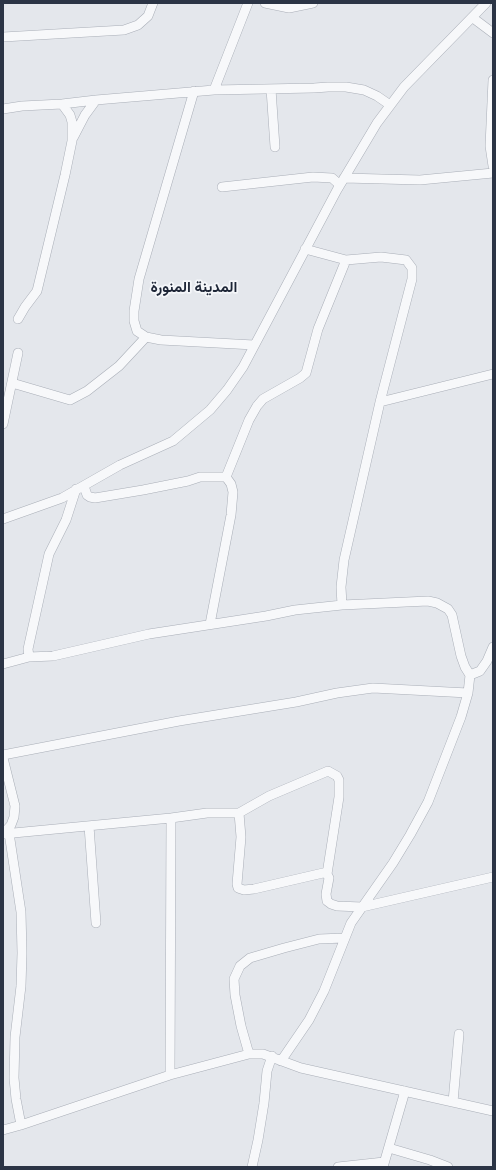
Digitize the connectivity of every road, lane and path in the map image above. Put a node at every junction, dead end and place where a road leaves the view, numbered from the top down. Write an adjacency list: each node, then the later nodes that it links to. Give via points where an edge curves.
1 (153, 3): 8 (street, via 148,16 138,25 124,30)
2 (248, 3): 11 (street)
3 (265, 3): 4 (street, via 289,8)
4 (313, 3)
5 (486, 3): 6 (street)
6 (473, 18): 7 (street); 15 (street, via 404,87)
7 (493, 34)
8 (3, 37)
9 (493, 80): 19 (street, via 490,146)
10 (271, 88): 11 (street); 15 (street, via 346,87 364,90); 18 (street)
11 (214, 90): 12 (street)
12 (194, 92): 13 (street); 26 (street, via 139,279 134,321 137,331)
13 (96, 100): 14 (street); 17 (street)
14 (62, 104): 16 (street); 17 (street, via 72,122)
15 (390, 105): 21 (street)
16 (3, 109)
17 (72, 141): 25 (street, via 37,291)
18 (275, 147)
19 (493, 166)
20 (493, 173): 21 (street, via 420,180)
21 (342, 181): 22 (street, via 313,177); 23 (street)
22 (222, 187)
23 (305, 249): 24 (street); 27 (street)
24 (346, 260): 31 (street, via 395,258 406,260 412,268 412,279); 33 (street, via 318,329 306,373 263,398 249,420)
25 (18, 319)
26 (146, 337): 27 (street, via 182,342); 30 (street, via 118,366 87,391 70,400)
27 (254, 345): 34 (street, via 243,367 226,390 194,425 173,441)
28 (18, 353): 30 (street)
29 (493, 374): 31 (street)
30 (12, 383): 32 (street)
31 (380, 402): 36 (street, via 344,560)
32 (3, 424)
33 (226, 477): 34 (street, via 200,477 95,498 87,495); 37 (street, via 233,492 231,515)
34 (80, 487): 35 (street, via 62,498); 39 (street, via 49,554 28,649)
35 (3, 519)
36 (342, 605): 37 (street); 41 (street, via 428,601 443,605 452,615 461,656)
37 (210, 624): 39 (street, via 149,634 53,656)
38 (493, 647): 41 (street, via 480,671)
39 (29, 657): 40 (street)
40 (3, 664)
41 (470, 675): 42 (street)
42 (468, 692): 43 (street, via 373,688 337,693 179,721); 50 (street, via 428,802 393,863)
43 (3, 757): 47 (street, via 15,806 14,817)
44 (239, 813): 45 (street, via 207,813); 48 (street, via 241,837 238,888 254,889 317,873); 48 (street, via 269,796 328,771 337,776 339,797)
45 (171, 818): 46 (street); 57 (street)
46 (89, 826): 47 (street); 51 (street)
47 (5, 834): 61 (street, via 21,912 21,986 15,1036 14,1078)
48 (327, 874): 50 (street, via 327,901 337,906)
49 (493, 877): 50 (street)
50 (362, 907): 52 (street)
51 (96, 923)
52 (344, 938): 54 (street, via 319,939 284,948 250,958 240,966 234,979 235,995 240,1026); 56 (street, via 315,1009)
53 (459, 1034): 59 (street)
54 (249, 1054): 55 (street); 57 (street)
55 (272, 1056): 56 (street); 65 (street, via 267,1071 262,1118)
56 (281, 1061): 58 (street)
57 (170, 1075): 61 (street)
58 (405, 1092): 59 (street); 63 (street)
59 (453, 1102): 60 (street)
60 (493, 1110)
61 (21, 1125): 62 (street)
62 (3, 1130)
63 (389, 1148): 64 (street); 67 (street)
64 (383, 1165): 66 (street)
65 (252, 1167)
66 (338, 1167)
67 (448, 1167)

